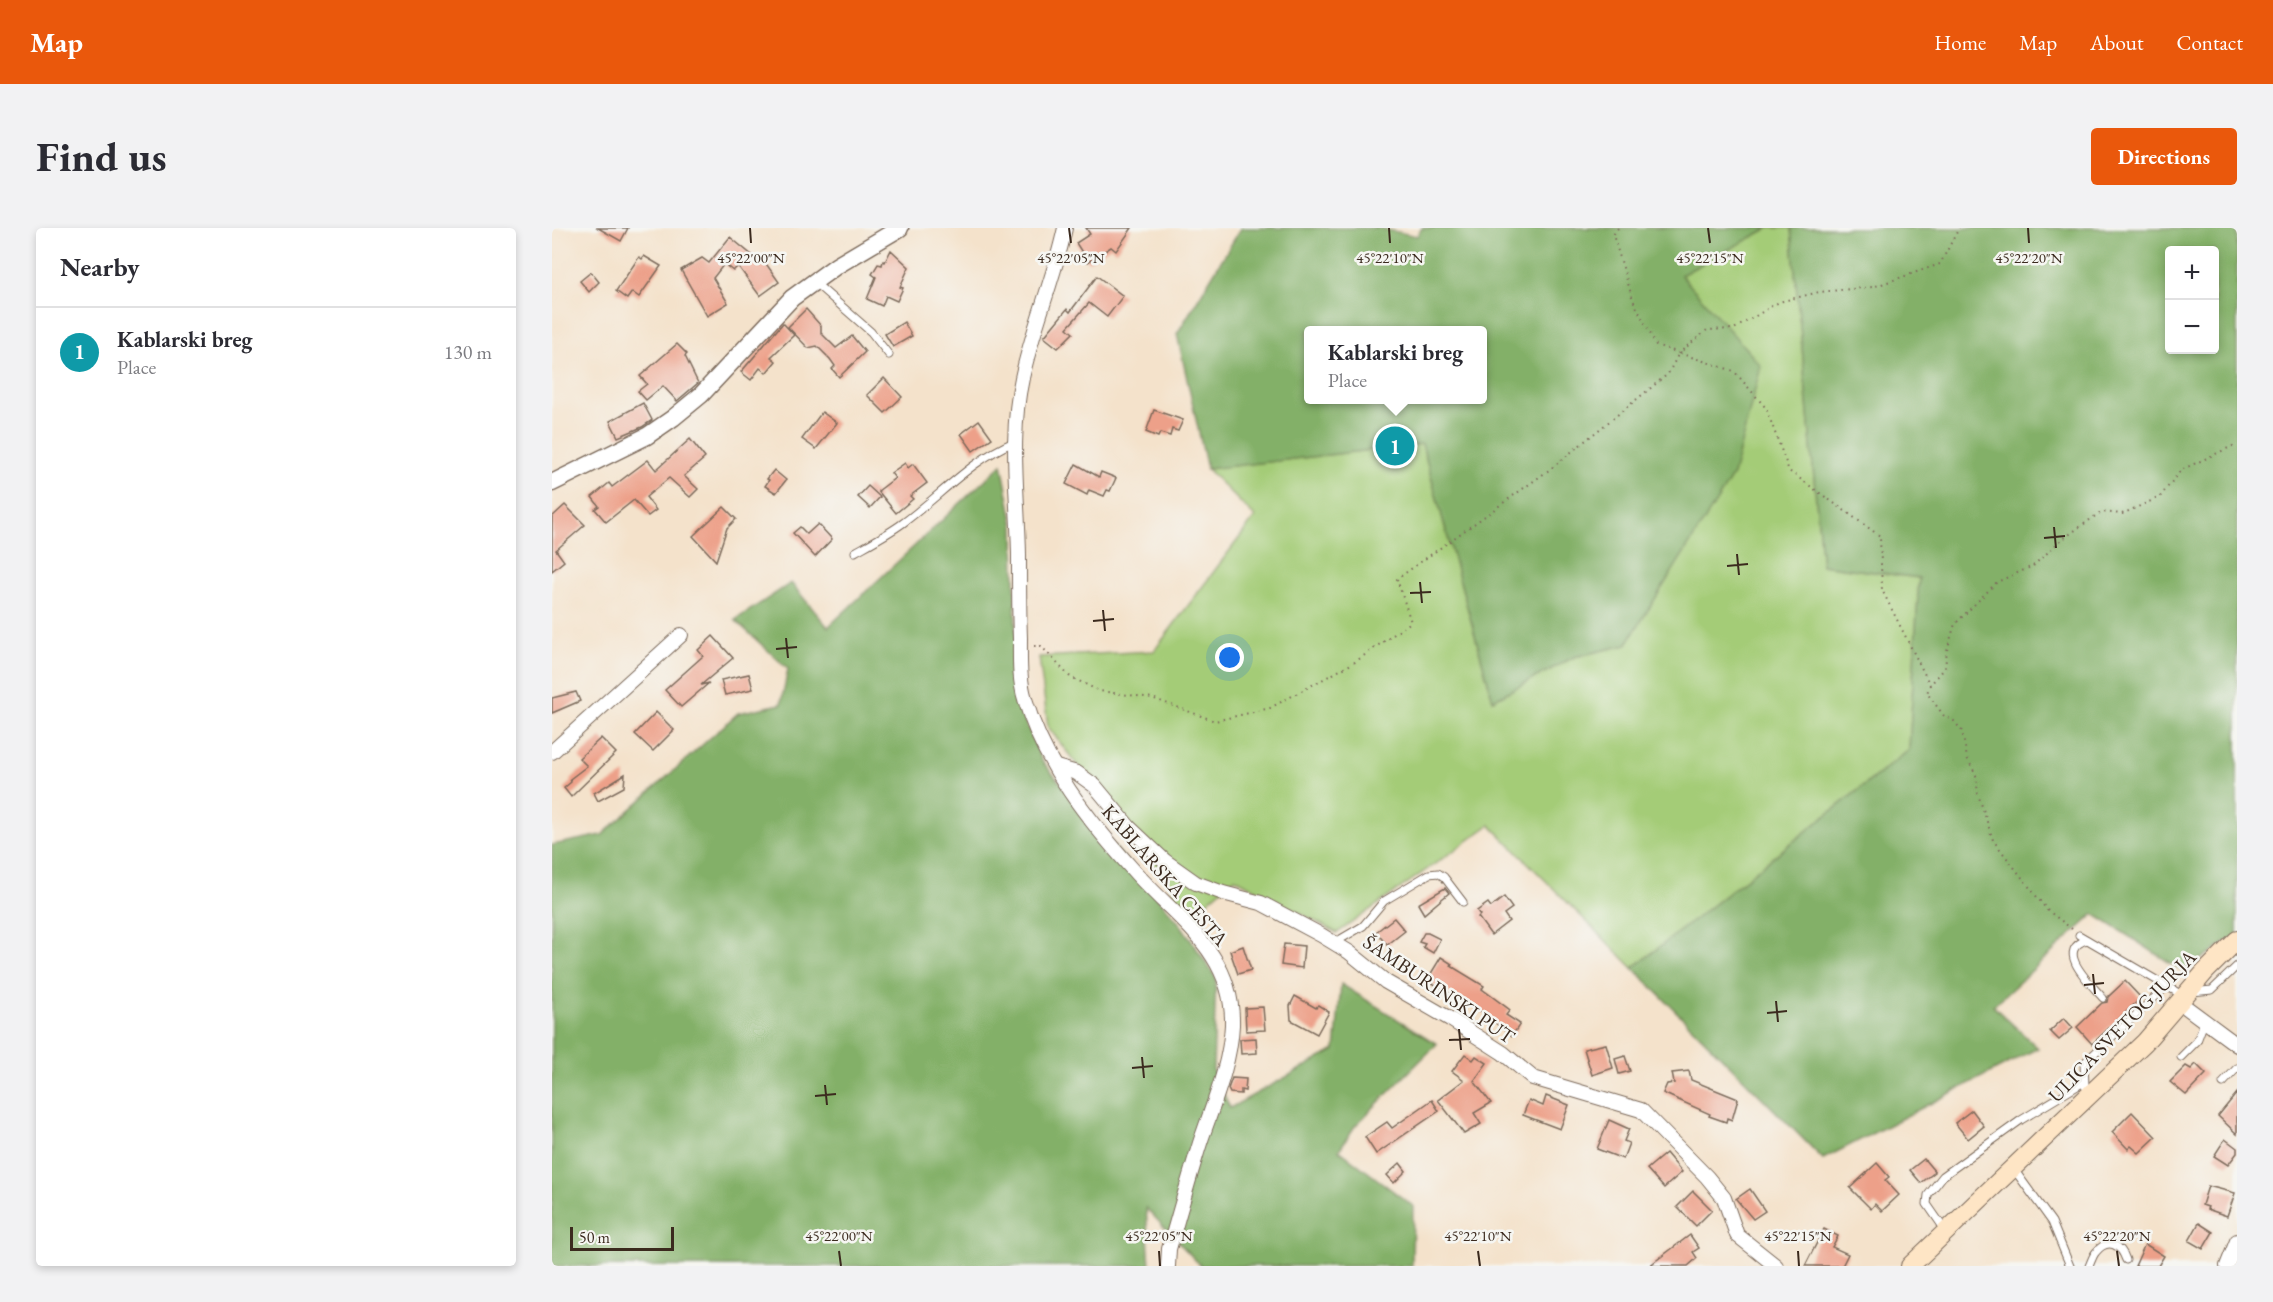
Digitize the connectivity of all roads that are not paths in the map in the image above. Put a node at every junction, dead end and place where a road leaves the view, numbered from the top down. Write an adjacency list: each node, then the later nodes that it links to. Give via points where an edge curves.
1 (900, 228): 3 (street)
2 (1065, 228): 5 (street, KABLARSKA CESTA, via 1021,379)
3 (814, 282): 4 (lane, via 871,332); 6 (street, via 792,298 701,395 673,418 647,436)
4 (890, 355)
5 (1014, 442): 7 (lane, via 987,456 904,522); 10 (street, KABLARSKA CESTA, via 1024,696)
6 (552, 483)
7 (855, 552)
8 (681, 635): 9 (street)
9 (552, 752)
10 (1056, 767): 15 (street, ŠAMBURINSKI PUT, via 1077,773 1095,786 1129,827 1196,884 1261,903); 30 (street, KABLARSKA CESTA, via 1083,811 1128,865 1208,948 1221,969 1230,1000 1228,1053 1172,1239)
11 (1463, 902): 15 (lane, via 1444,877 1428,874 1384,901 1363,926)
12 (2079, 935): 13 (lane)
13 (2087, 940): 17 (lane); 19 (lane, via 2075,946 2074,962)
14 (2237, 940): 18 (main road, ULICA SVETOG JURJA)
15 (1334, 943): 31 (street, ŠAMBURINSKI PUT, via 1386,982 1503,1053 1533,1078 1641,1110 1724,1198 1737,1235)
16 (2237, 966): 18 (lane, via 2212,990)
17 (2167, 986): 18 (lane); 25 (lane, via 2084,1063)
18 (2184, 997): 20 (street); 25 (main road, ULICA SVETOG JURJA, via 2145,1042)
19 (2103, 998)
20 (2205, 1020): 21 (street); 22 (lane, via 2197,1041)
21 (2237, 1045)
22 (2181, 1057)
23 (2237, 1068): 24 (lane)
24 (2223, 1083)
25 (2086, 1090): 26 (main road, ULICA SVETOG JURJA); 27 (lane, via 2020,1120 1943,1176 1928,1195 1927,1204)
26 (2013, 1168): 27 (main road, ULICA SVETOG JURJA); 33 (lane, via 2052,1222)
27 (1946, 1232): 32 (main road, ULICA SVETOG JURJA)
28 (2237, 1241): 35 (street)
29 (2126, 1260): 34 (lane, via 2122,1249 2105,1245)
30 (1168, 1266)
31 (1776, 1266)
32 (1910, 1266)
33 (2070, 1266)
34 (2089, 1266)
35 (2227, 1266)

